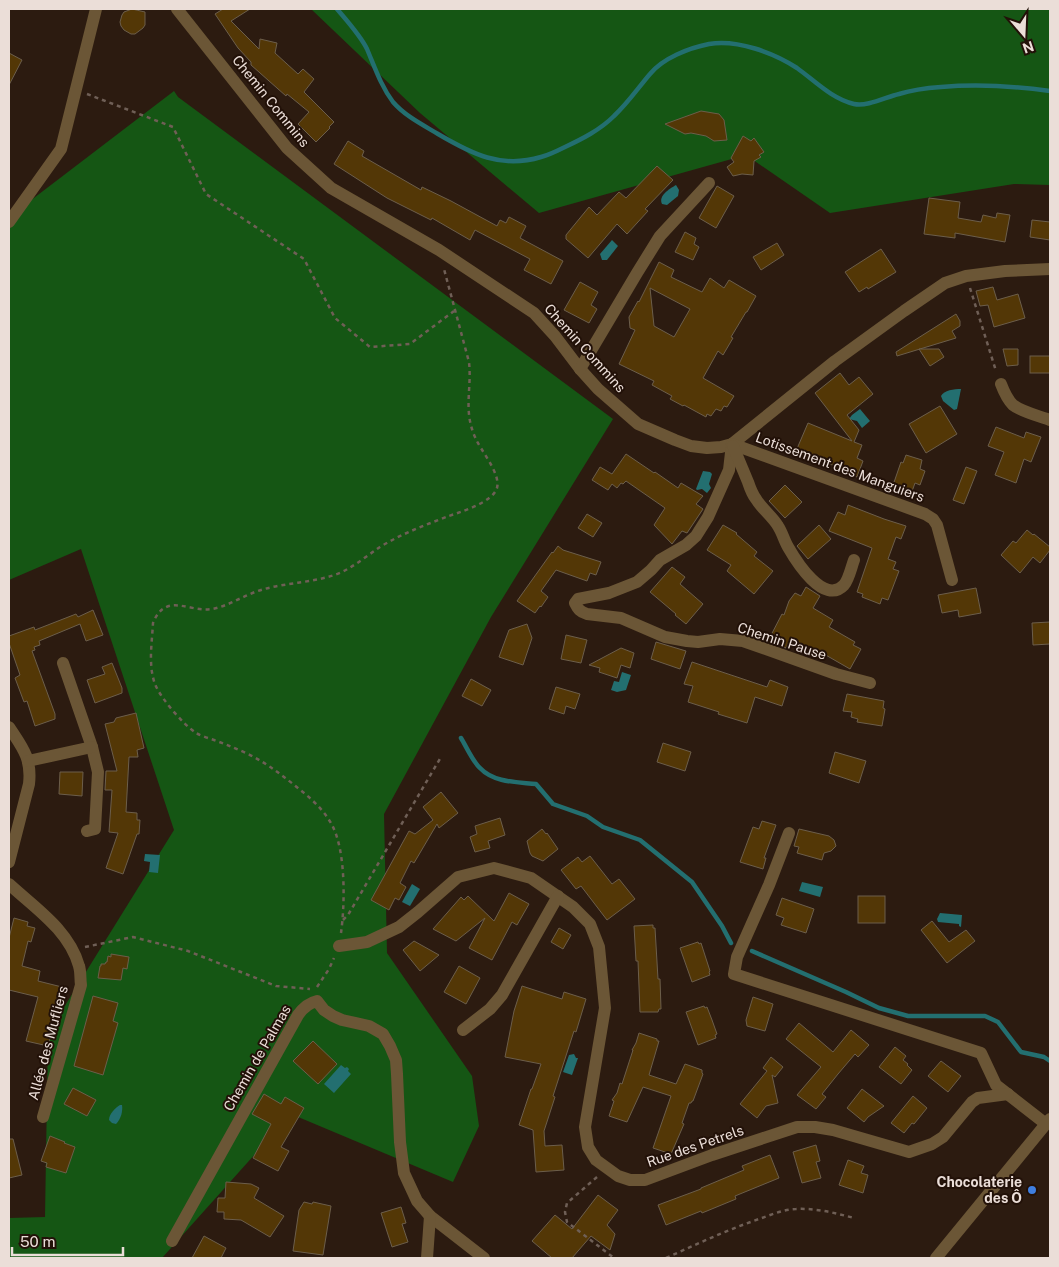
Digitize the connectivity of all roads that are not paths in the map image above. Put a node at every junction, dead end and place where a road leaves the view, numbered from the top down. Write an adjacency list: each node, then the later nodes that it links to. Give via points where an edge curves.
1 (96, 9): 4 (street, via 61,150)
2 (177, 9): 6 (street, Chemin Commins, via 287,148 316,175 331,188 439,250 534,313)
3 (709, 183): 6 (street, via 660,236)
4 (9, 222)
5 (1050, 269): 9 (street, Chemin Commins, via 966,276 945,283 835,361)
6 (580, 369): 9 (street, Chemin Commins, via 638,424 691,446 707,448)
7 (1001, 384): 8 (street, via 1018,409)
8 (1050, 420)
9 (732, 444): 10 (street, via 754,497 775,521 787,546 812,580 825,589 838,589 846,582); 11 (street, Lotissement des Manguiers, via 925,514 937,526); 13 (street, Chemin Pause, via 729,470 696,536 660,560 637,582 609,593 578,599 575,604 587,614 621,618 666,637 687,642 720,638 743,641)
10 (854, 560)
11 (952, 580)
12 (63, 663): 15 (street)
13 (870, 683)
14 (9, 727): 16 (street)
15 (92, 747): 16 (street); 17 (street, via 98,772 95,830)
16 (28, 760): 19 (street, via 29,784)
17 (87, 831)
18 (789, 833): 24 (street, via 737,957 734,974 981,1053 996,1085)
19 (9, 862)
20 (9, 884): 25 (street, Allée des Mufliers, via 65,937 79,967 80,986)
21 (558, 896): 22 (street, Rue des Petrels, via 531,878 494,868 458,877 399,927 366,942); 23 (street, via 502,995); 24 (street, Rue des Petrels, via 590,924 599,947 605,1008 585,1127 588,1147 596,1160 618,1176 645,1180 797,1127 833,1130 909,1152 943,1137 978,1098)
22 (339, 946)
23 (463, 1030)
24 (1008, 1094): 26 (street)
25 (43, 1117)
26 (1048, 1122): 31 (street)
27 (430, 1216): 28 (street, Chemin de Palmas, via 417,1201 404,1173 398,1074 390,1046 383,1034 369,1026 333,1016 317,1001 306,1005 298,1015); 29 (street); 30 (street, Chemin de Palmas)
28 (172, 1241)
29 (427, 1258)
30 (484, 1258)
31 (936, 1258)

